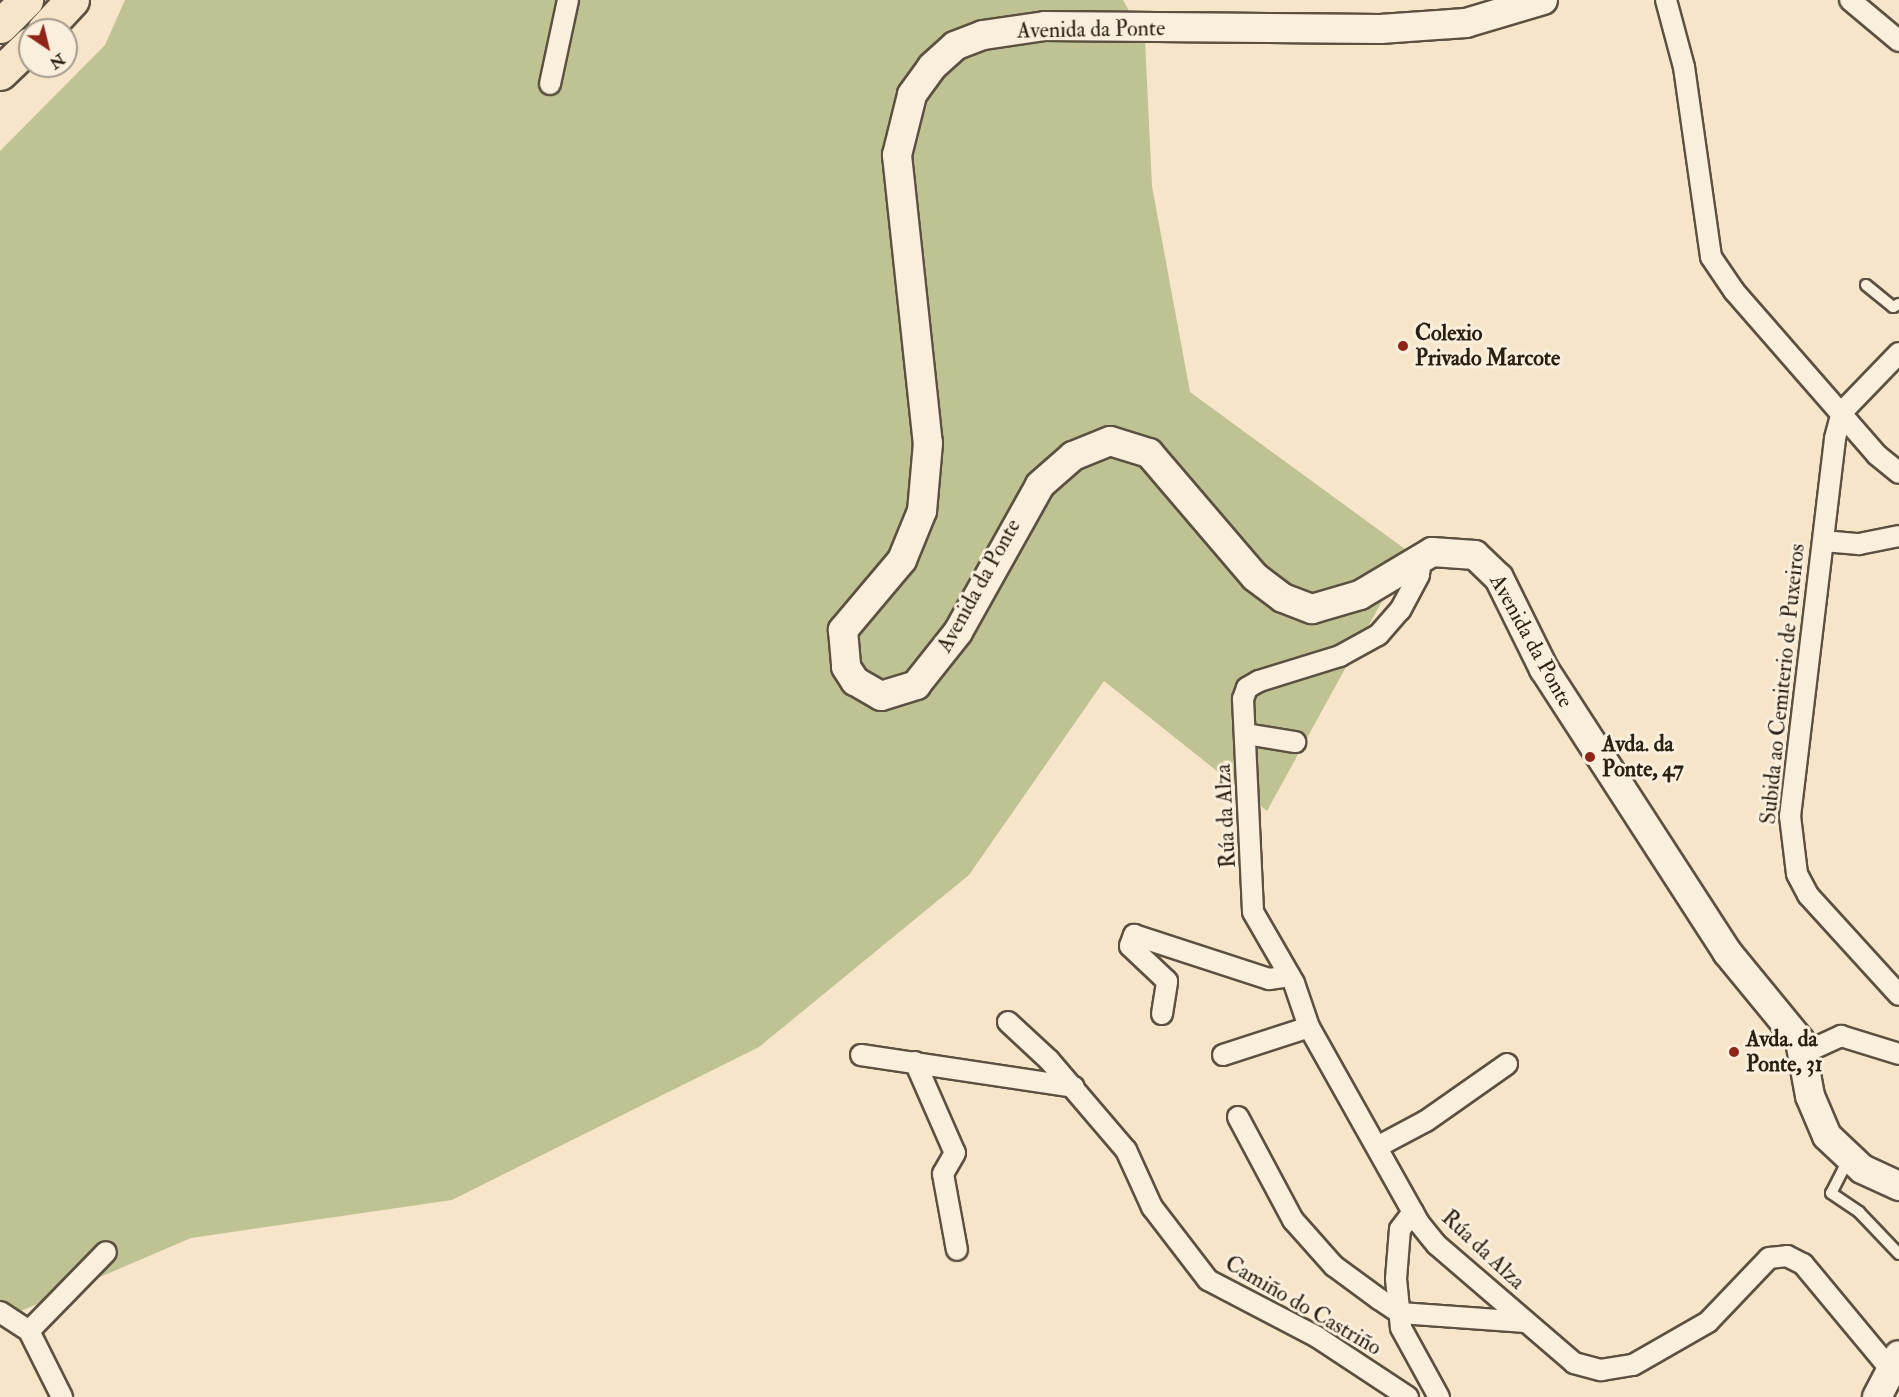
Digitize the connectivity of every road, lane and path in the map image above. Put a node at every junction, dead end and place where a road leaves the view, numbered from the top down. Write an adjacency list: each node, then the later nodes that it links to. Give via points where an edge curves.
1 (26, 0): 8 (highway)
2 (568, 0): 12 (street)
3 (1543, 0): 20 (street, Avenida da Ponte, via 1466,23 1380,29 1045,27 983,35 955,46 932,67 912,95 897,155 928,442 914,535 902,560 843,630 840,648 855,681 881,696 916,685 958,632 1040,485 1072,456 1110,441 1149,453 1256,577 1283,598 1312,609 1360,595)
4 (1666, 0): 16 (street, via 1684,67 1711,257 1720,275)
5 (1850, 0): 9 (street)
6 (72, 1): 7 (highway)
7 (56, 18)
8 (0, 26)
9 (1899, 42)
10 (18, 56): 11 (highway)
11 (0, 73)
12 (550, 84)
13 (1866, 285): 14 (lane, via 1893,306)
14 (1899, 304)
15 (1899, 354): 16 (street)
16 (1842, 412): 17 (street); 19 (street, Subida ao Cemiterio de Puxeiros)
17 (1899, 473)
18 (1899, 536): 19 (street, via 1859,544)
19 (1822, 541): 24 (street, Subida ao Cemiterio de Puxeiros, via 1791,844 1808,895)
20 (1422, 555): 21 (street, Rúa da Alza, via 1419,575 1400,610 1378,635 1340,656 1247,688); 28 (street, Avenida da Ponte, via 1466,551 1499,578 1575,719 1726,952 1789,1024)
21 (1246, 734): 22 (street); 23 (street, Rúa da Alza, via 1253,912)
22 (1295, 742)
23 (1290, 976): 25 (street, via 1269,980 1134,935 1130,946 1167,981); 27 (street, Rúa da Alza)
24 (1899, 995)
25 (1162, 1014)
26 (1008, 1022): 34 (street, Camiño do Castriño)
27 (1309, 1027): 31 (street); 36 (street, Rúa da Alza)
28 (1803, 1053): 29 (street, via 1841,1036); 37 (street, Avenida da Ponte, via 1817,1116)
29 (1899, 1054)
30 (861, 1055): 32 (street)
31 (1223, 1055)
32 (915, 1062): 34 (street); 40 (street, via 955,1153 943,1174)
33 (1507, 1064): 36 (street, via 1426,1121)
34 (1074, 1087): 49 (street, Camiño do Castriño, via 1126,1150 1152,1207 1208,1280 1317,1336)
35 (1238, 1117): 44 (street, via 1293,1220 1334,1266)
36 (1377, 1147): 39 (street, Rúa da Alza)
37 (1849, 1158): 38 (street, Avenida da Ponte); 42 (lane, via 1831,1193 1859,1212)
38 (1899, 1186)
39 (1413, 1212): 44 (street, via 1400,1229); 45 (street, Rúa da Alza, via 1437,1245)
40 (957, 1250)
41 (106, 1252): 46 (street)
42 (1899, 1254)
43 (0, 1312): 46 (street)
44 (1400, 1313): 45 (street, Rúa da Alza); 50 (street, via 1413,1355)
45 (1526, 1322): 47 (street, Rúa da Alza, via 1574,1363 1601,1370 1633,1365 1708,1322 1769,1258 1787,1256 1803,1264)
46 (29, 1331): 48 (street)
47 (1891, 1377)
48 (62, 1397)
49 (1408, 1397)
50 (1439, 1397)

